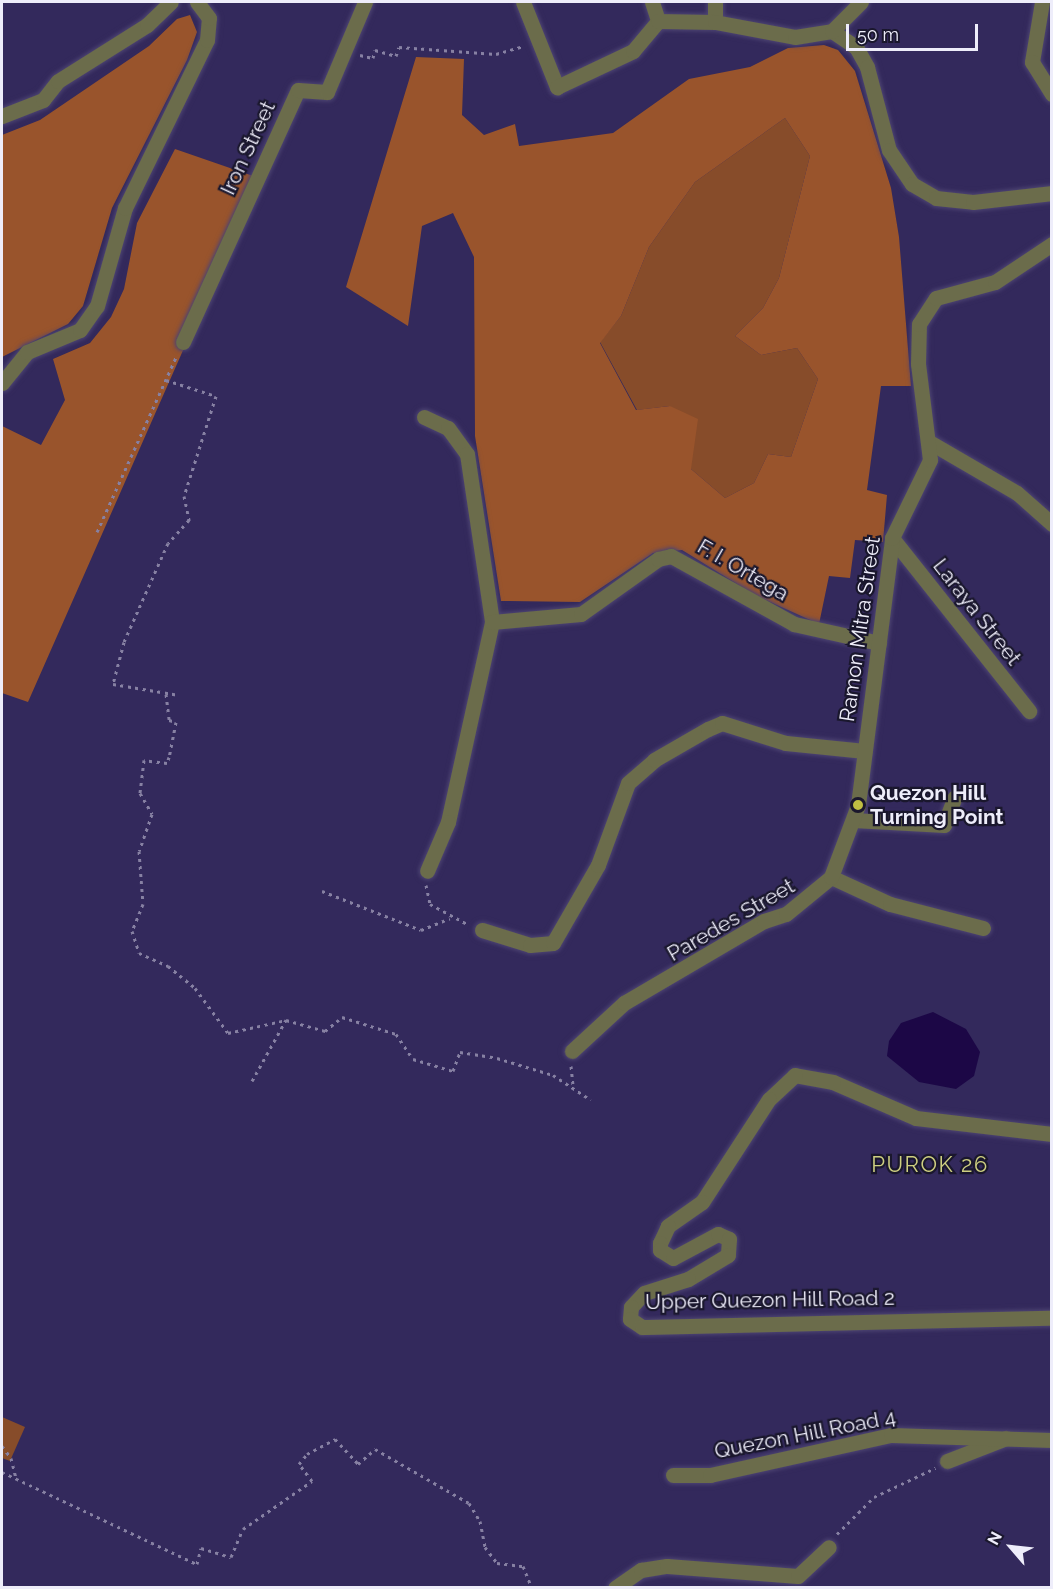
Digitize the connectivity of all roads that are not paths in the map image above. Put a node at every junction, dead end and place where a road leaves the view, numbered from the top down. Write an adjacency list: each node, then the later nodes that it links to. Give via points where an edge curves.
1 (171, 2): 13 (street, via 147,25 58,81 44,100)
2 (197, 2): 17 (street, via 209,18 207,40 125,208 97,306 80,330 27,352)
3 (365, 2): 16 (street, Iron Street, via 327,92 298,90)
4 (524, 2): 9 (street, via 557,87 633,51)
5 (652, 2): 9 (street)
6 (715, 2): 10 (street)
7 (861, 2): 11 (street)
8 (1042, 2): 12 (street, via 1032,62)
9 (658, 21): 10 (street)
10 (715, 22): 11 (street, via 786,36)
11 (832, 31): 14 (street, via 856,47 867,67 889,150 912,184 936,198 973,202)
12 (1052, 94)
13 (2, 116)
14 (1052, 193)
15 (1052, 244): 19 (street, Ramon Mitra Street, via 995,282 946,292 927,309 920,324 918,364)
16 (183, 342)
17 (2, 383)
18 (424, 417): 22 (street, via 448,428 467,454)
19 (931, 444): 20 (street, via 1017,493); 21 (street, Ramon Mitra Street, via 924,476)
20 (1052, 524)
21 (892, 538): 23 (street, Ramon Mitra Street); 24 (street, Laraya Street)
22 (492, 622): 23 (street, F. I. Ortega, via 581,614 658,559 671,556 794,624); 28 (street, via 448,822)
23 (879, 643): 25 (street, Ramon Mitra Street)
24 (1029, 711)
25 (865, 751): 27 (street); 31 (street, via 786,743 722,723 708,729 654,760 628,783 598,865 554,943 530,945)
26 (956, 797): 27 (street, via 944,825)
27 (853, 820): 29 (street)
28 (427, 871)
29 (831, 878): 30 (street, via 890,904); 32 (street, Paredes Street, via 786,914 624,1003)
30 (983, 928)
31 (482, 930)
32 (572, 1051)
33 (1052, 1134): 34 (street, Upper Quezon Hill Road 2, via 916,1118 833,1082 795,1076 769,1099 702,1202 668,1226 660,1243 660,1250 672,1258 718,1234 729,1239 728,1255 688,1279 644,1293 631,1307 630,1319 642,1327)
34 (1052, 1318)
35 (1017, 1435): 36 (street, Quezon Hill Road 4); 37 (street, Quezon Hill Road 4); 38 (street, Quezon Hill Road 4, via 891,1435 710,1475)
36 (1052, 1440)
37 (947, 1461)
38 (674, 1475)
39 (829, 1546): 40 (street, via 798,1576 667,1566 641,1570)
40 (615, 1587)

